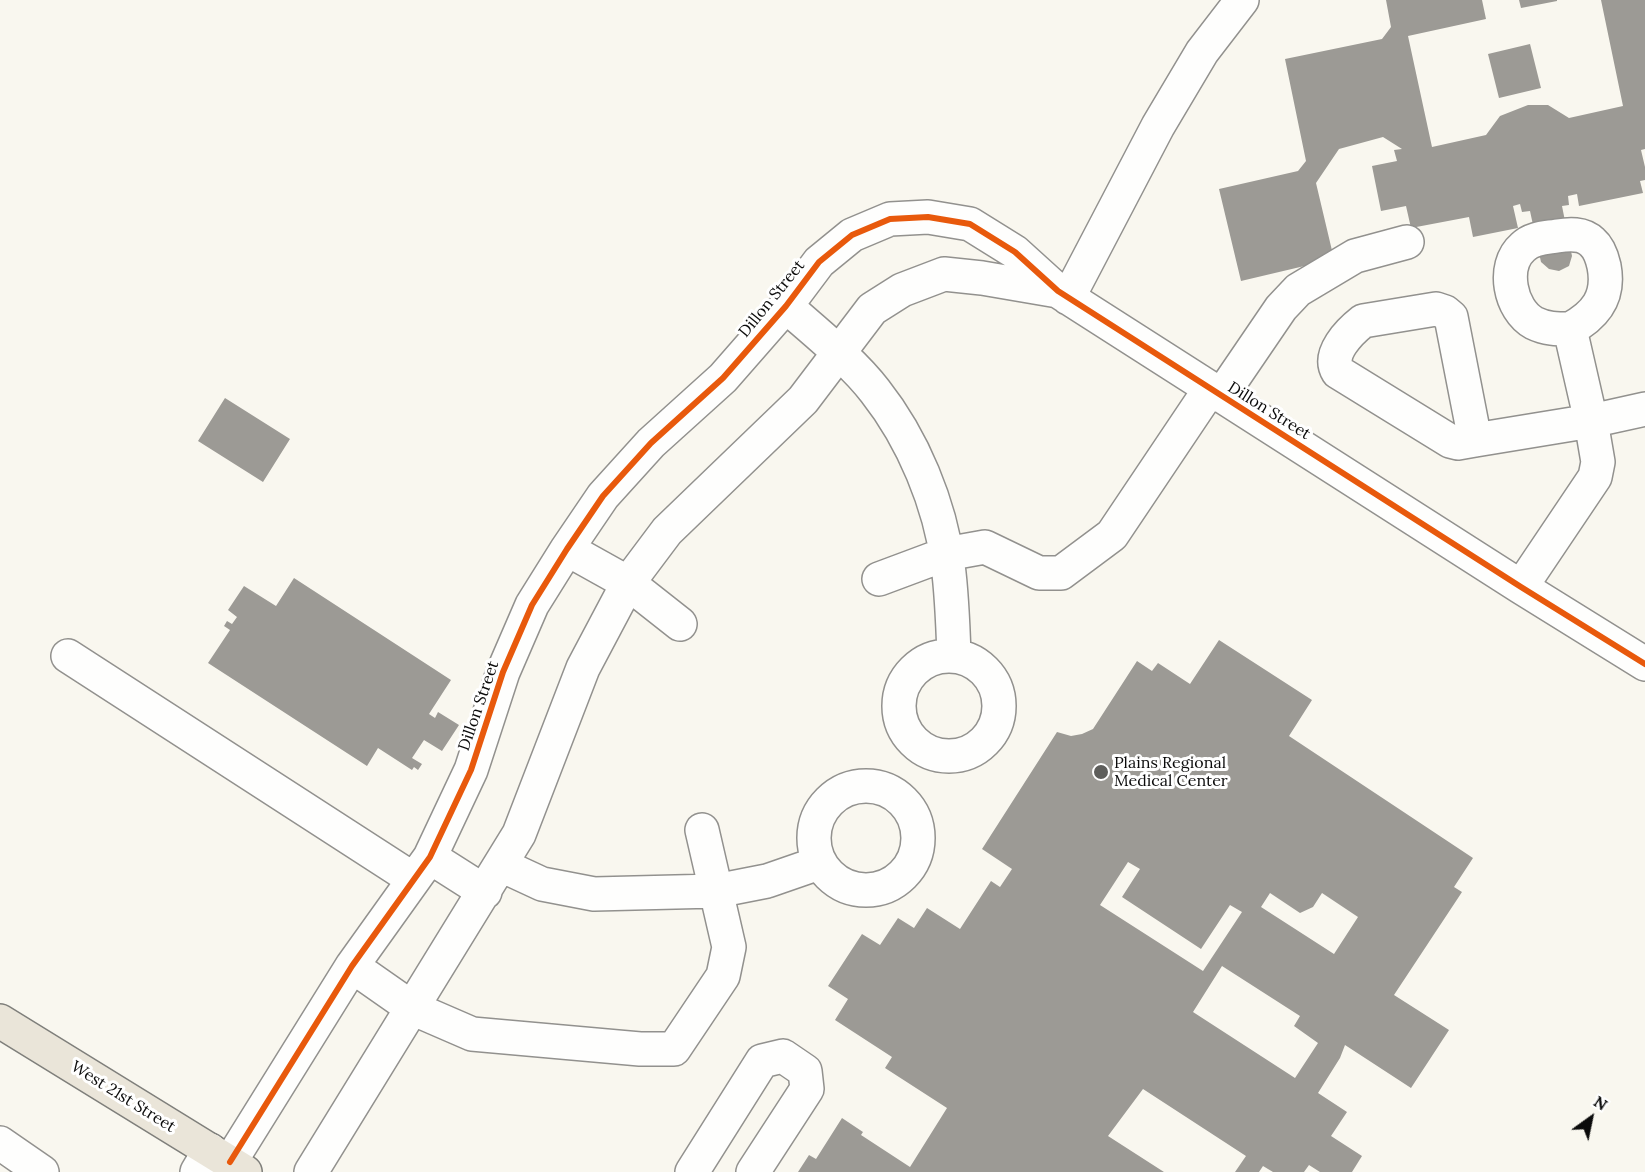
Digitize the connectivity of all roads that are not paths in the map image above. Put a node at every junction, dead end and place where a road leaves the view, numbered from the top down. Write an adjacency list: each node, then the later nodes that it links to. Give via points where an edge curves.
1 (1242, 0): 3 (street, via 1202,52)
2 (1407, 242): 7 (street, via 1355,256 1298,290)
3 (1063, 294): 4 (street, Dillon Street, via 1015,252 970,225 928,217 890,219 852,235 819,262); 6 (street, Dillon Street, via 944,274 902,290 872,309); 7 (street, Dillon Street)
4 (786, 306): 6 (street); 11 (street, Dillon Street, via 723,378 651,444 603,496)
5 (1570, 329): 9 (street)
6 (838, 353): 12 (street, via 875,390 901,431 925,478); 14 (street, Dillon Street, via 803,400 667,531)
7 (1216, 393): 12 (street, via 1112,535 1061,573 1039,573 985,547); 15 (street, Dillon Street)
8 (1645, 410): 9 (street)
9 (1591, 422): 10 (street); 15 (street, via 1598,462 1595,477)
10 (1475, 440): 10 (street, via 1450,441 1338,372 1334,356 1355,328 1363,321 1436,309 1451,317)
11 (567, 549): 14 (street); 22 (street, Dillon Street, via 532,605 503,672 471,770)
12 (946, 554): 13 (street); 18 (street)
13 (879, 579)
14 (628, 583): 16 (street); 23 (street, Dillon Street, via 583,668 519,834)
15 (1521, 587): 19 (street, Dillon Street)
16 (680, 624)
17 (68, 656): 22 (street)
18 (954, 656)
19 (1645, 664)
20 (702, 830): 24 (street)
21 (819, 862): 24 (street, via 767,881)
22 (422, 868): 23 (street); 25 (street, Dillon Street)
23 (493, 879): 24 (street, via 594,894); 26 (street, Dillon Street)
24 (716, 891): 26 (street, via 729,947 723,976 674,1049 472,1034)
25 (352, 966): 26 (street); 29 (street, Dillon Street)
26 (412, 1008): 31 (street, Dillon Street)
27 (0, 1021): 29 (main road, West 21st Street)
28 (0, 1143): 30 (street)
29 (221, 1164)
30 (42, 1172)
31 (311, 1172)
32 (692, 1172): 33 (street, via 762,1061 783,1056 805,1071 807,1089)
33 (753, 1172)

